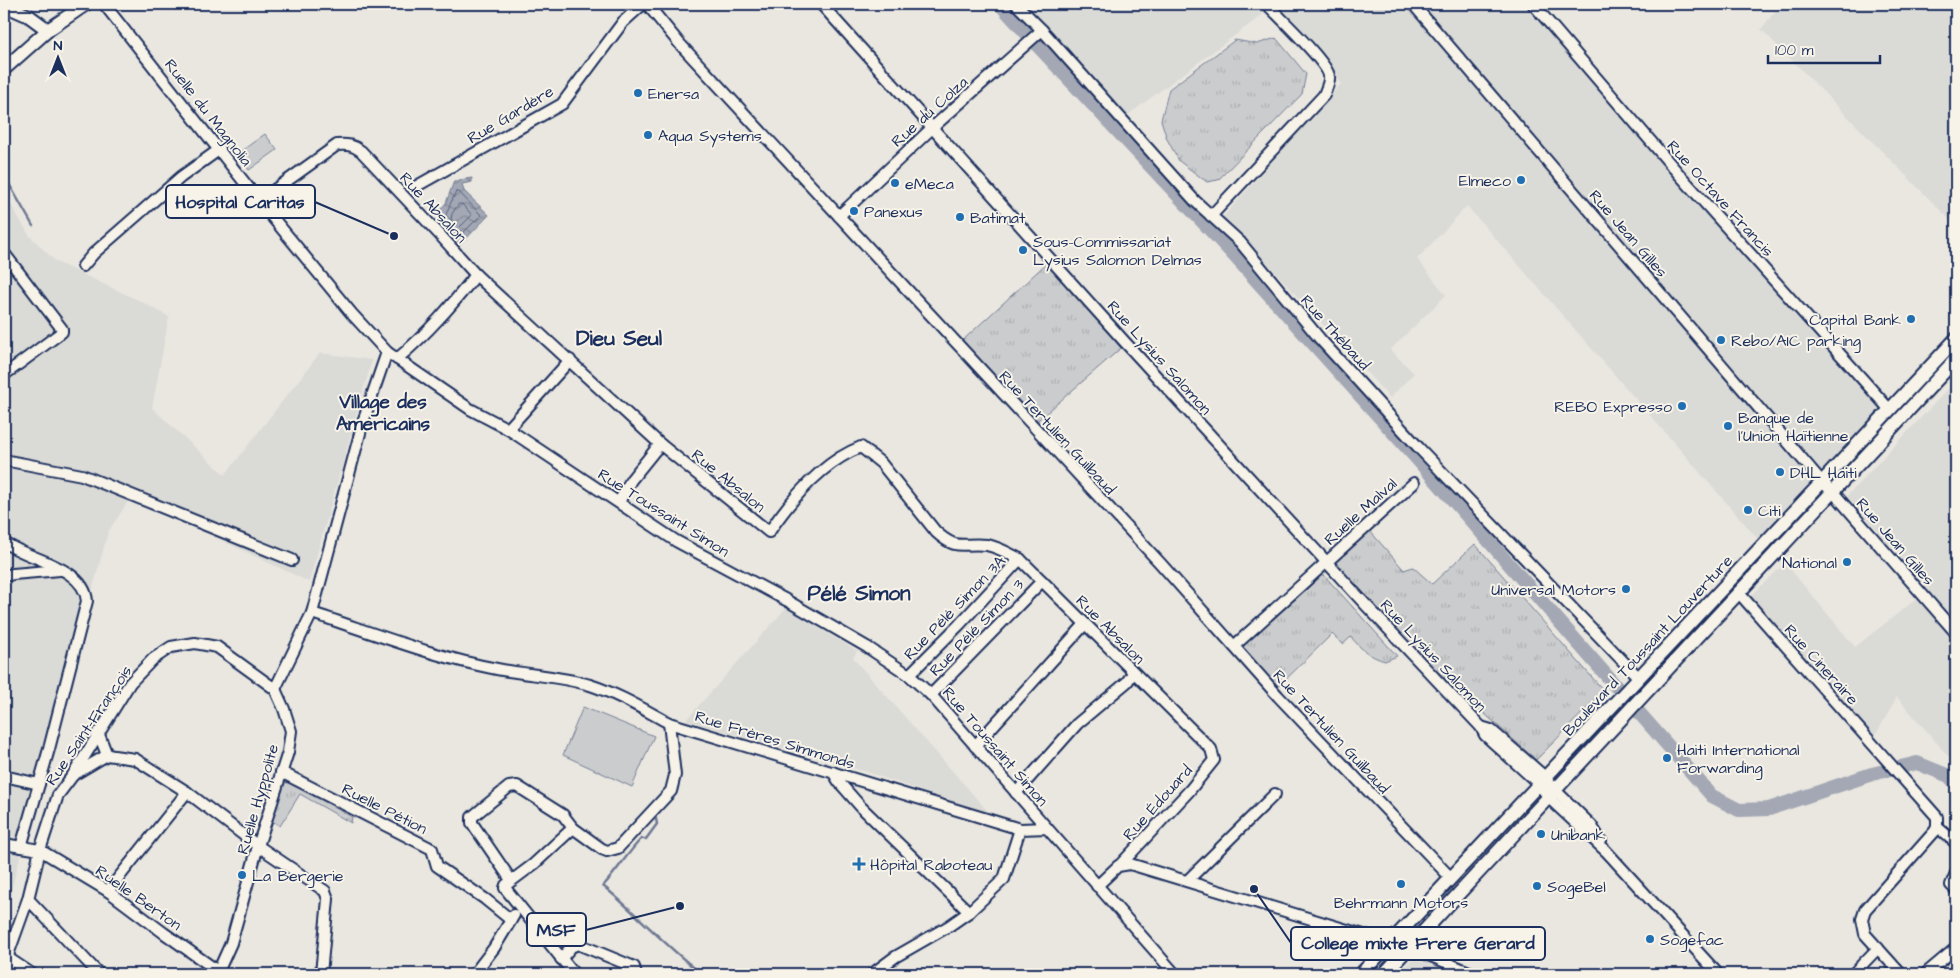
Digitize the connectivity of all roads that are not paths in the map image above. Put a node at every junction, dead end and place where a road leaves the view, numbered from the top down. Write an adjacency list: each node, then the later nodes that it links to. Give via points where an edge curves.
1 (86, 4): 11 (main road)
2 (104, 4): 15 (street, Ruelle du Magnolia)
3 (643, 4): 16 (street, Rue Gardère, via 623,22 562,104)
4 (647, 4): 18 (street, Rue Tertulien Guilbaud)
5 (821, 4): 14 (street, Rue Lysius Salomon)
6 (1016, 4): 12 (street, Rue Thébaud)
7 (1267, 4): 19 (street, via 1322,63 1329,76 1328,82 1324,95)
8 (1413, 4): 33 (street, Rue Jean Gilles)
9 (1533, 4): 29 (street, Rue Octave Francis)
10 (4, 5): 11 (main road, via 29,16)
11 (48, 30): 13 (main road)
12 (1040, 32): 14 (street, Rue du Colza); 19 (street, Rue Thébaud)
13 (4, 69)
14 (932, 128): 18 (street, Rue du Colza); 40 (street, Rue Lysius Salomon)
15 (220, 149): 17 (street, Ruelle du Magnolia); 21 (street, via 181,177 94,252)
16 (415, 187)
17 (259, 201): 22 (street, Rue Absalon, via 337,146 354,146); 24 (street, Ruelle du Magnolia)
18 (839, 216): 48 (street, Rue Tertulien Guilbaud)
19 (1211, 216): 51 (street, Rue Thébaud, via 1240,242 1320,339 1419,448)
20 (4, 253): 28 (street, via 62,329)
21 (83, 266)
22 (476, 275): 25 (street, via 442,317); 27 (street, Rue Absalon)
23 (1956, 339): 29 (main road, Boulevard Toussaint Louverture)
24 (387, 352): 25 (street, Rue Toussaint Simon); 45 (street, via 363,422)
25 (397, 359): 30 (street, Rue Toussaint Simon, via 470,409)
26 (1956, 359): 35 (main road, Boulevard Toussaint Louverture)
27 (570, 360): 30 (street); 31 (street, Rue Absalon)
28 (4, 375)
29 (1890, 410): 33 (main road, Boulevard Toussaint Louverture)
30 (508, 429): 36 (street, Rue Toussaint Simon)
31 (660, 444): 36 (street); 38 (street, Rue Absalon, via 769,532 817,474 861,447 881,463 946,541 956,546 994,547)
32 (4, 462): 39 (street, via 82,475)
33 (1822, 482): 35 (street, Rue Jean Gilles); 51 (main road, Boulevard Toussaint Louverture)
34 (1414, 483): 40 (street, Ruelle Malval)
35 (1833, 492): 44 (main road, Boulevard Toussaint Louverture); 47 (street, Rue Jean Gilles)
36 (618, 502): 50 (street, Rue Toussaint Simon, via 676,541 786,600)
37 (4, 542): 41 (street)
38 (1020, 559): 43 (street, Rue Absalon); 50 (street, Rue Pélé Simon 3A)
39 (292, 560)
40 (1326, 562): 48 (street, Ruelle Malval); 63 (street, Rue Lysius Salomon, via 1481,727 1491,730)
41 (61, 570): 42 (street); 64 (street, via 82,586 87,601)
42 (4, 576)
43 (1042, 581): 46 (street, Rue Absalon); 53 (street, Rue Pélé Simon 3)
44 (1739, 593): 68 (main road, Boulevard Toussaint Louverture); 69 (street, Rue Cineraire, via 1906,780 1937,818)
45 (312, 613): 52 (street); 54 (street, Rue Frères Simmonds, via 410,646 489,667 591,685)
46 (1085, 624): 49 (street, Rue Absalon); 56 (street)
47 (1956, 633)
48 (1234, 646): 80 (street, Rue Tertulien Guilbaud)
49 (1133, 673): 58 (street, Rue Absalon, via 1212,749); 66 (street, via 1127,682 1077,724)
50 (909, 674): 53 (street, Rue Toussaint Simon)
51 (1637, 679): 63 (main road, Boulevard Toussaint Louverture)
52 (275, 689): 55 (street, Rue Saint-François, via 216,647 195,643 171,647 153,659 130,683); 59 (street, Ruelle Hyppolite, via 291,731)
53 (931, 695): 56 (street, Rue Toussaint Simon)
54 (669, 723): 60 (street, Rue Frères Simmonds); 70 (street, via 675,776 672,791 618,848 602,849)
55 (98, 732): 57 (street); 62 (street, Rue Saint-François)
56 (975, 746): 66 (street, Rue Toussaint Simon)
57 (107, 756): 62 (street); 65 (street, via 135,759)
58 (1214, 760): 78 (street, Rue Édouard)
59 (281, 772): 75 (street, Ruelle Hyppolite); 89 (street, Ruelle Pétion, via 432,849 437,866)
60 (833, 772): 72 (street, Rue Frères Simmonds); 88 (street, via 861,807)
61 (4, 776): 64 (street)
62 (73, 776): 77 (street, Rue Saint-François, via 58,795)
63 (1542, 781): 68 (street, Rue Lysius Salomon); 80 (main road, Boulevard Toussaint Louverture)
64 (39, 784): 76 (street)
65 (187, 792): 75 (street); 85 (street)
66 (1016, 792): 71 (street, Rue Toussaint Simon)
67 (1275, 794): 82 (street)
68 (1552, 794): 91 (main road, Boulevard Toussaint Louverture); 109 (street, Rue Lysius Salomon)
69 (1937, 827): 73 (street); 92 (street, via 1866,910 1862,919 1863,929)
70 (573, 828): 81 (street); 81 (street, via 564,815 517,786 508,787 472,817 472,823)
71 (1047, 828): 72 (street, Rue Frères Simmonds); 83 (street)
72 (1020, 829): 88 (street, via 1004,879)
73 (1956, 843)
74 (4, 844): 76 (street)
75 (258, 846): 96 (street, Ruelle Hyppolite, via 231,943); 100 (street, via 328,895)
76 (21, 847): 77 (street)
77 (40, 850): 85 (street, Ruelle Berton); 86 (street, Rue Saint-François)
78 (1121, 864): 82 (street); 83 (street, Rue Édouard)
79 (1956, 873): 84 (street, via 1951,885)
80 (1451, 878): 90 (main road, Boulevard Toussaint Louverture)
81 (512, 880): 87 (street, via 505,891)
82 (1188, 880): 90 (street)
83 (1097, 886): 105 (street)
84 (1956, 890)
85 (108, 891): 96 (street, Ruelle Berton)
86 (28, 899): 94 (street, Rue Saint-François); 99 (street)
87 (520, 908): 89 (street); 95 (street)
88 (969, 912): 104 (street)
89 (510, 920): 101 (street)
90 (1390, 944): 106 (main road, Boulevard Toussaint Louverture)
91 (1409, 947): 107 (main road, Boulevard Toussaint Louverture); 108 (street)
92 (1878, 948): 110 (street); 111 (street)
93 (1956, 948): 112 (street)
94 (8, 958): 97 (street, Rue Saint-François); 98 (street)
95 (561, 959): 102 (street); 103 (street, via 578,944 634,967)
96 (218, 973)
97 (6, 974)
98 (32, 974)
99 (99, 974)
100 (321, 974)
101 (474, 974)
102 (574, 974)
103 (636, 974)
104 (872, 974)
105 (1176, 974)
106 (1362, 974)
107 (1384, 974)
108 (1474, 974)
109 (1718, 974)
110 (1853, 974)
111 (1901, 974)
112 (1925, 974)

